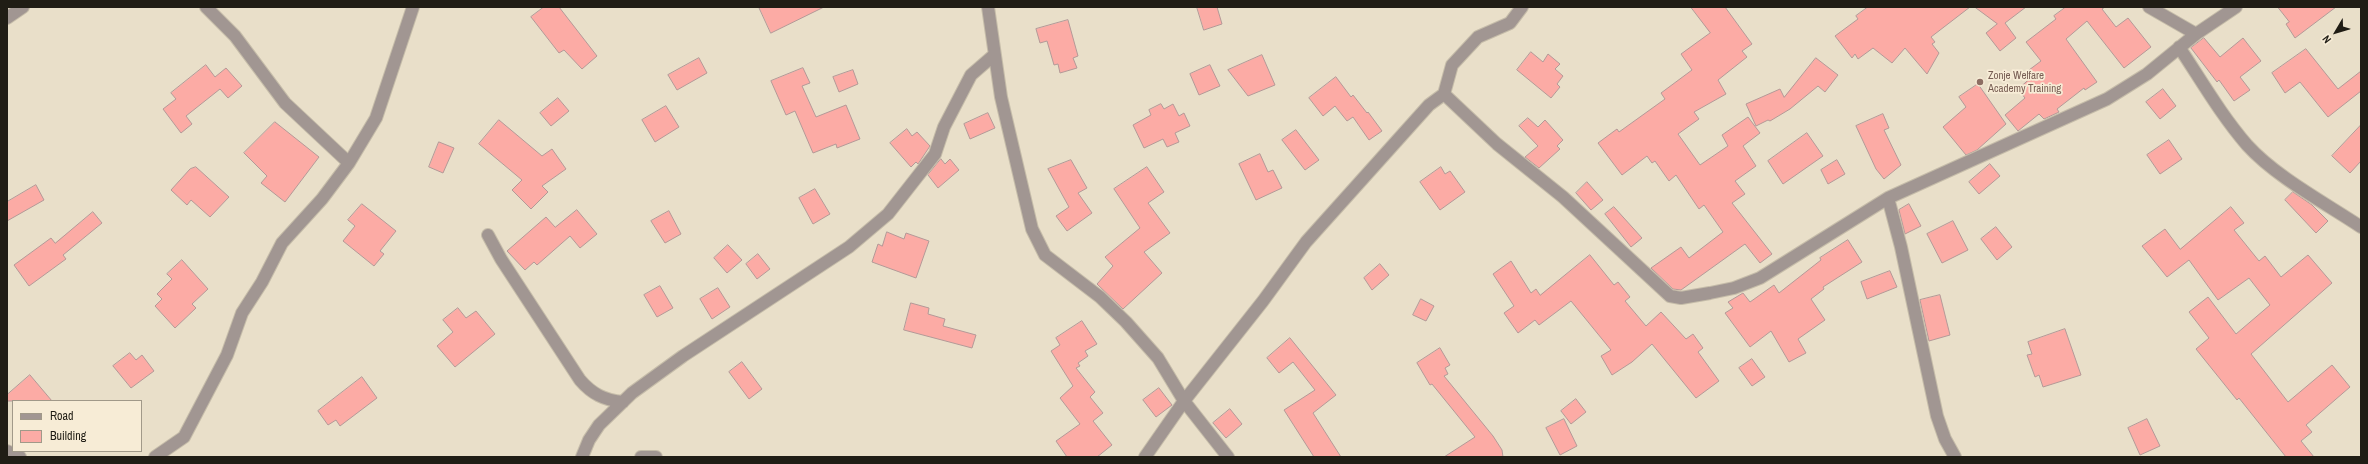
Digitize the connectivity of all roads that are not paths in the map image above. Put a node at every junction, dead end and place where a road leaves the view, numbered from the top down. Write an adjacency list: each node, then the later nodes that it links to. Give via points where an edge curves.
1 (23, 7): 8 (street)
2 (206, 7): 13 (street, via 235,36 285,103)
3 (413, 7): 13 (street, via 376,118)
4 (988, 7): 11 (street)
5 (1522, 7): 12 (street, via 1510,23 1478,38 1452,65)
6 (2149, 7): 9 (street)
7 (2236, 7): 9 (street)
8 (7, 18)
9 (2196, 34): 10 (street)
10 (2179, 47): 14 (street, via 2147,74 2107,99); 15 (street, via 2248,146 2269,165)
11 (994, 55): 17 (street, via 1001,97 1032,228 1045,254 1100,297 1126,322 1158,358); 18 (street, via 971,75 944,127 935,154 888,214 849,247 683,356)
12 (1444, 94): 14 (street, via 1497,144 1563,197 1670,296 1681,298 1710,293 1734,288 1760,278); 17 (street, via 1429,105 1306,242)
13 (348, 163): 21 (street, via 322,199 282,243 242,313 227,355 184,437)
14 (1888, 198): 27 (street, via 1937,416)
15 (2361, 227)
16 (488, 235): 18 (street, via 580,380 594,394 607,400)
17 (1184, 401): 25 (street); 26 (street)
18 (623, 402): 22 (street, via 599,425 588,440)
19 (7, 451): 20 (street)
20 (20, 457)
21 (155, 457)
22 (582, 457)
23 (641, 457): 24 (street)
24 (656, 457)
25 (1145, 457)
26 (1228, 457)
27 (1955, 457)

